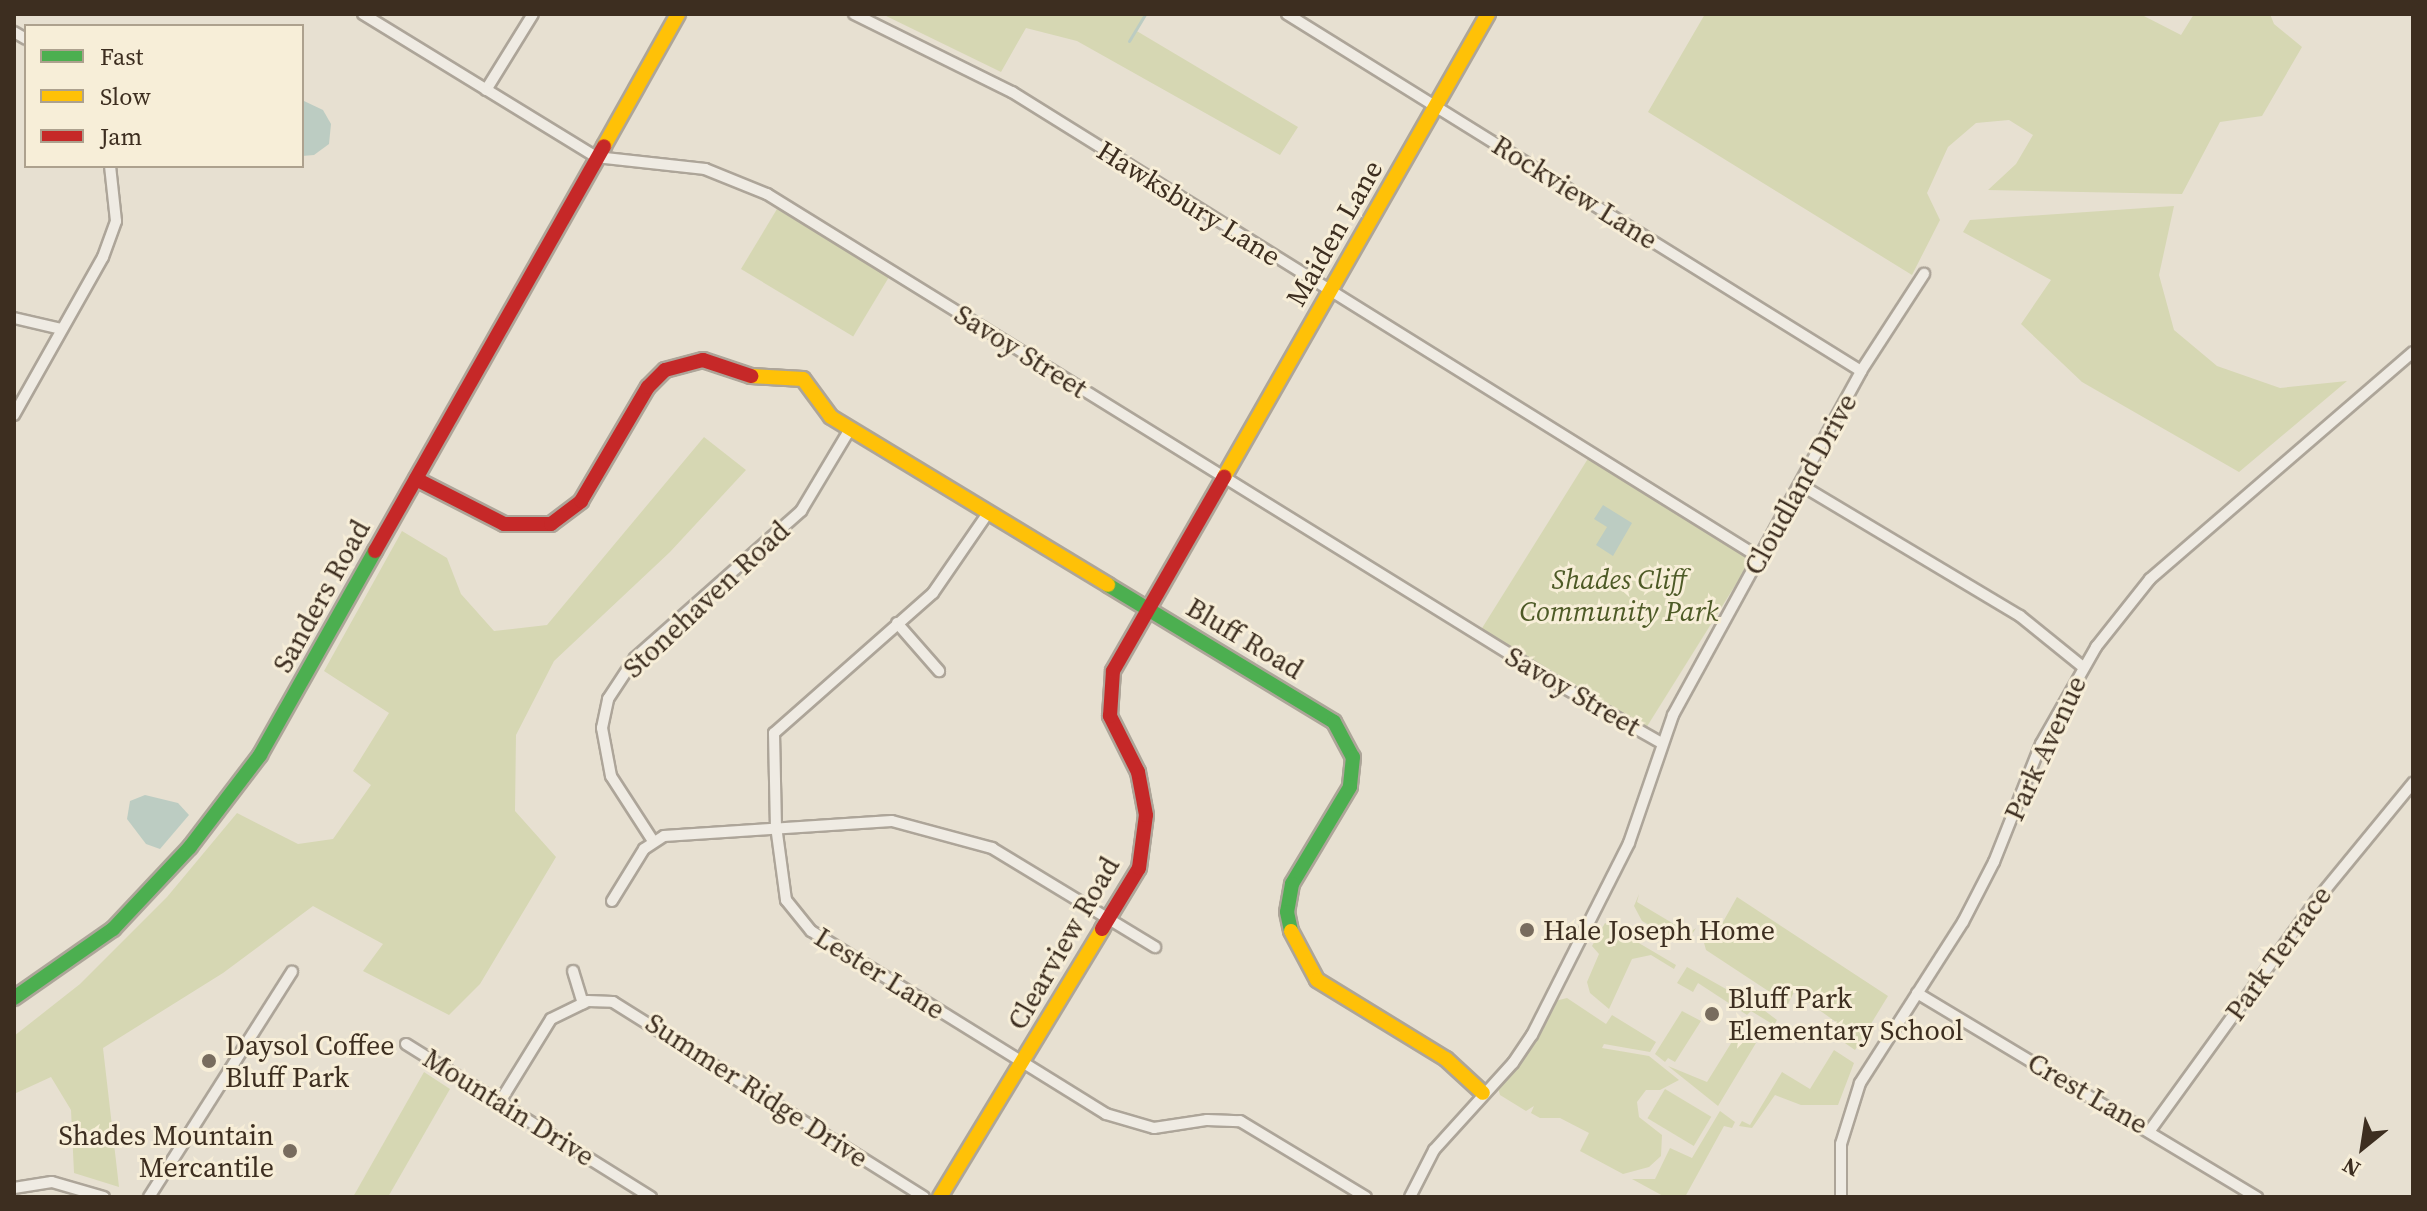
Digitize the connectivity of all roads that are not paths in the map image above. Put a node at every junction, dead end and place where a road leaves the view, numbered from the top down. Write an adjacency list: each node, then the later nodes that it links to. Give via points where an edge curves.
1 (363, 14): 7 (street, Savoy Street)
2 (533, 14): 7 (street)
3 (678, 14): 9 (street, Sanders Road)
4 (854, 14): 12 (street, Hawksbury Lane, via 1012,92)
5 (1287, 14): 8 (street, Rockview Lane)
6 (1488, 14): 8 (street, Maiden Lane)
7 (486, 90): 9 (street, Savoy Street)
8 (1436, 105): 12 (street, Maiden Lane); 16 (street, Rockview Lane)
9 (596, 157): 19 (street, Savoy Street, via 687,165 745,182); 20 (street, Sanders Road)
10 (110, 168): 14 (street, via 116,221 103,257)
11 (1924, 274): 16 (street, Cloudland Drive)
12 (1330, 293): 19 (street, Maiden Lane); 23 (street, Hawksbury Lane)
13 (14, 318): 14 (street)
14 (61, 329): 17 (street)
15 (2413, 352): 26 (street, Park Avenue, via 2150,579)
16 (1861, 371): 21 (street, Cloudland Drive)
17 (14, 415)
18 (850, 429): 20 (street, Bluff Road, via 831,417 803,379 760,379 715,362 688,360 665,370 648,387 581,501 551,524 504,524); 22 (street, Bluff Road); 31 (street, Stonehaven Road, via 793,519 635,658 608,699 602,728 611,776)
19 (1224, 477): 24 (street, Maiden Lane); 28 (street, Savoy Street)
20 (416, 479): 38 (street, Sanders Road, via 294,698 228,799 113,929)
21 (1801, 485): 23 (street, Cloudland Drive); 26 (street, via 2020,616)
22 (988, 513): 24 (street, Bluff Road); 25 (street, Lester Lane, via 943,581)
23 (1760, 558): 28 (street, Cloudland Drive)
24 (1149, 611): 33 (street, Clearview Road, via 1110,686 1110,716 1138,772 1146,815 1139,868); 42 (street, Bluff Road, via 1334,722 1346,737 1353,757 1350,787 1292,884 1287,912 1293,940 1317,980 1446,1059)
25 (897, 623): 27 (street); 30 (street, Lester Lane, via 778,726 772,747)
26 (2083, 667): 37 (street, Park Avenue, via 2041,744 1988,875)
27 (939, 671)
28 (1660, 742): 42 (street, Cloudland Drive, via 1629,843 1532,1035)
29 (2413, 783): 44 (street, Park Terrace, via 2316,901)
30 (776, 826): 31 (street, via 674,833); 33 (street, via 892,821 959,836 992,848); 41 (street, Lester Lane, via 781,885 796,917)
31 (653, 841): 32 (street)
32 (612, 901)
33 (1111, 921): 34 (street); 41 (street, Clearview Road)
34 (1155, 947)
35 (573, 971): 39 (street)
36 (292, 972): 48 (street)
37 (1917, 993): 44 (street, Crest Lane, via 2135,1127); 54 (street, Park Avenue, via 1869,1064 1852,1104 1841,1144)
38 (14, 998)
39 (583, 1003): 43 (street, via 544,1026); 50 (street, Summer Ridge Drive, via 613,1002 629,1009)
40 (406, 1044): 43 (street, Mountain Drive)
41 (1023, 1062): 51 (street, Clearview Road); 52 (street, Lester Lane, via 1126,1123 1154,1128 1240,1121)
42 (1483, 1093): 53 (street, Cloudland Drive, via 1434,1150)
43 (501, 1100): 46 (street, Mountain Drive)
44 (2151, 1129): 55 (street, Crest Lane)
45 (14, 1188): 47 (street, via 52,1182)
46 (634, 1192): 49 (street, Mountain Drive)
47 (104, 1197)
48 (149, 1197)
49 (651, 1197)
50 (924, 1197)
51 (940, 1197)
52 (1366, 1197)
53 (1410, 1197)
54 (1841, 1197)
55 (2257, 1197)

